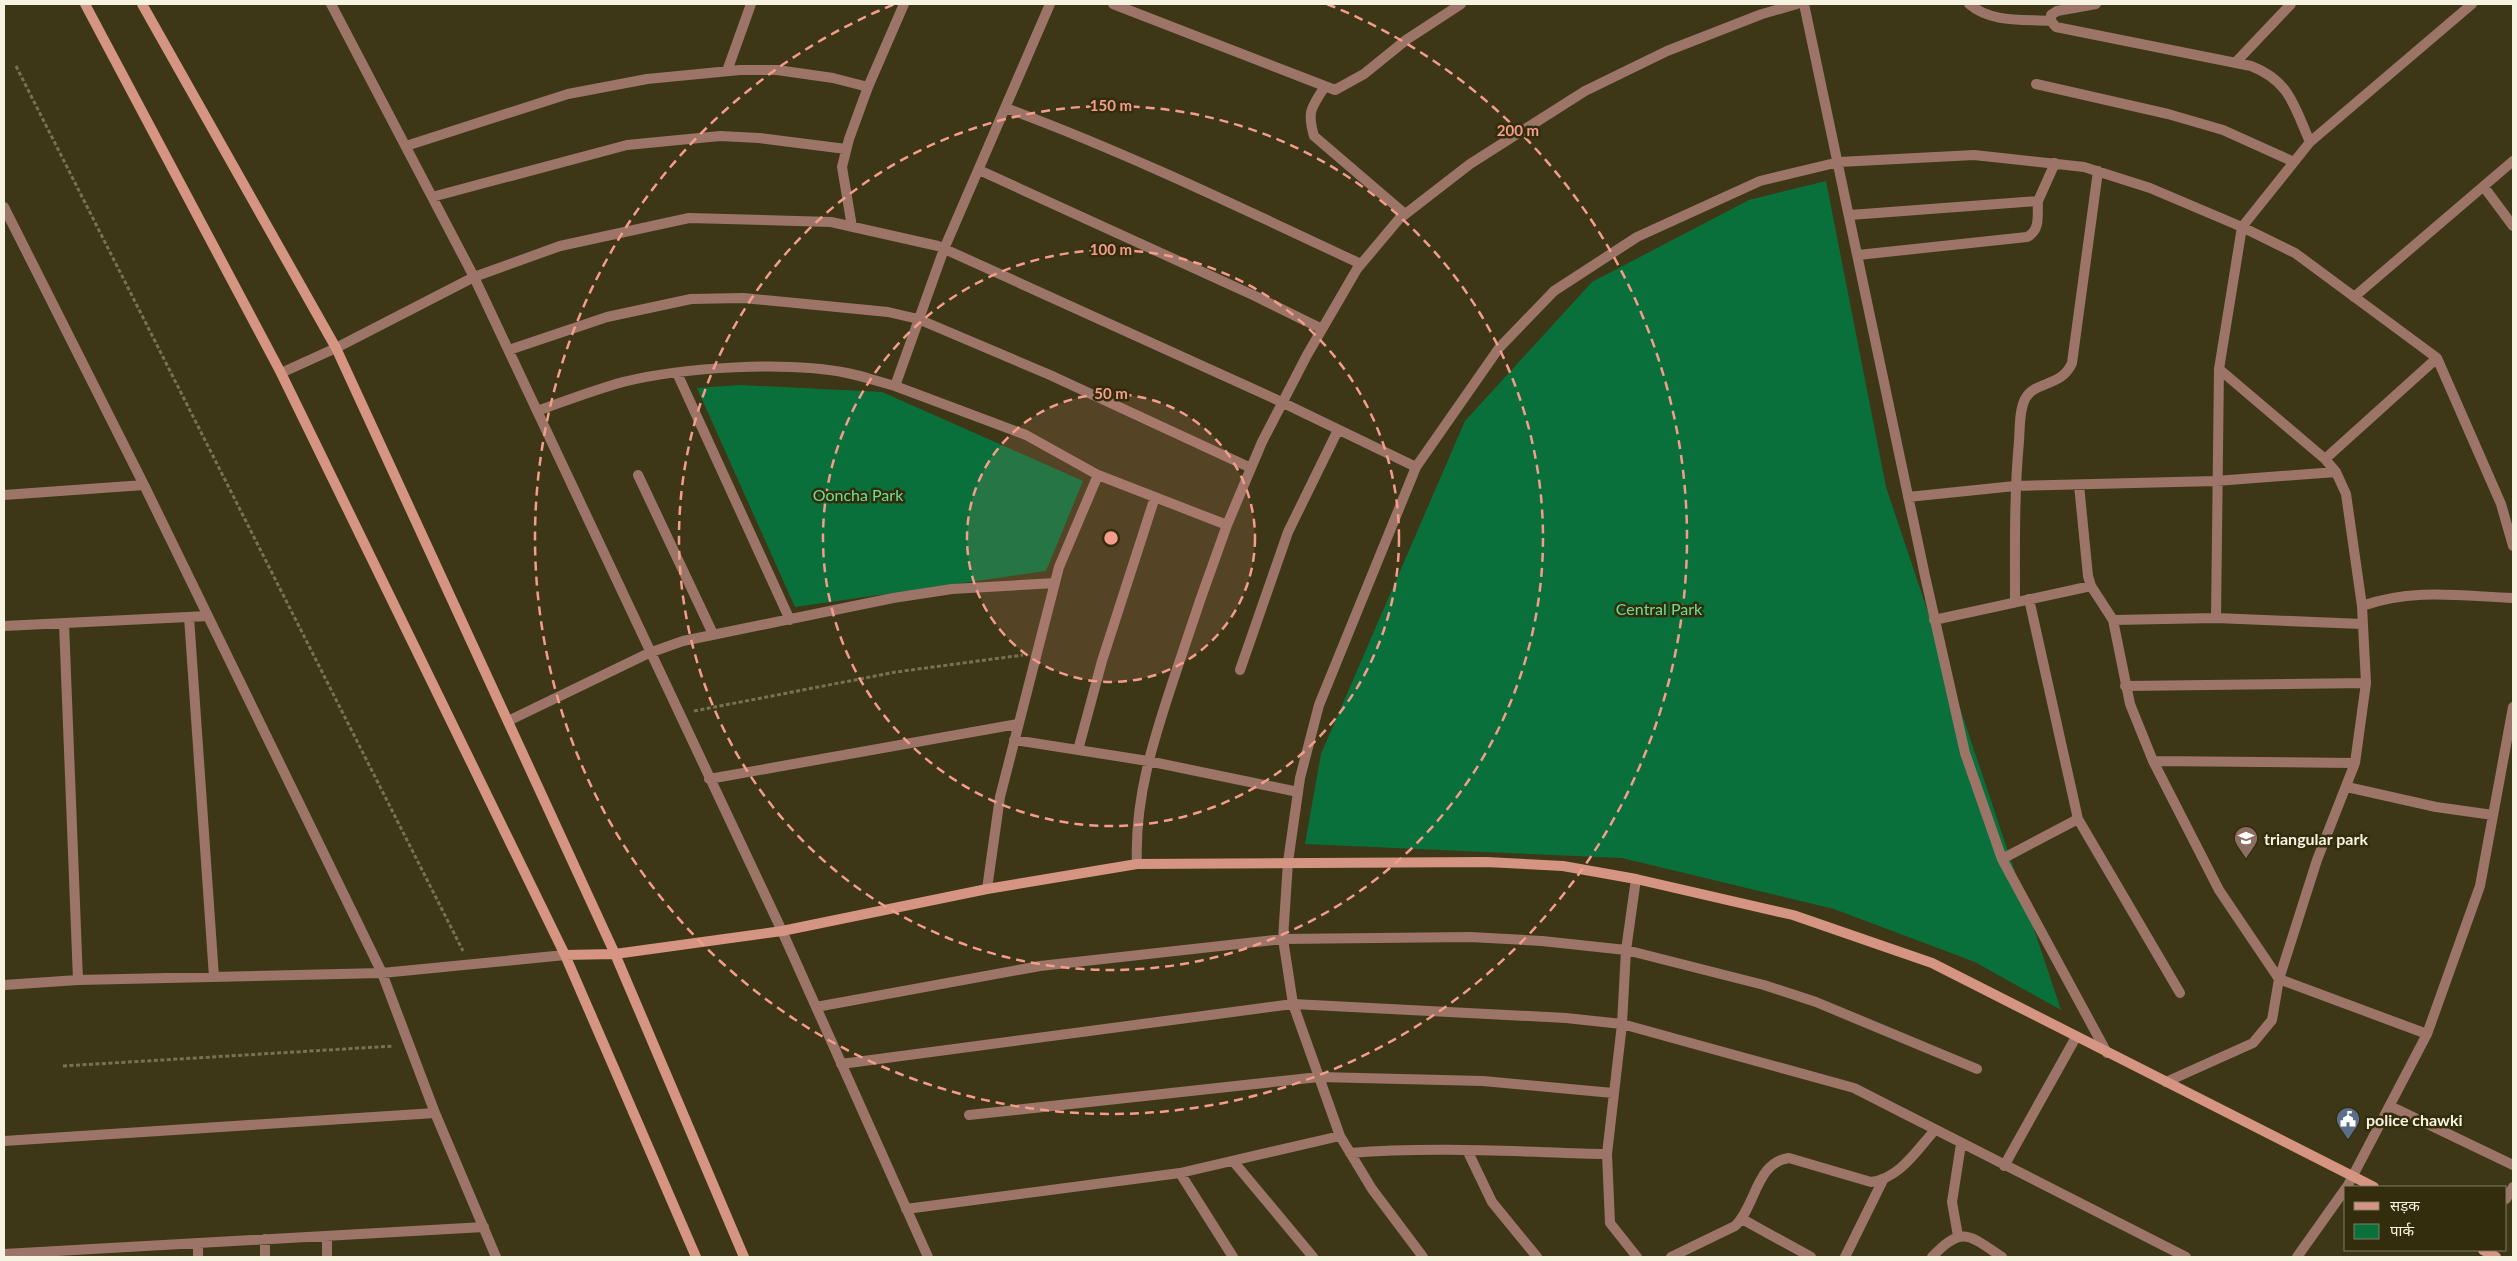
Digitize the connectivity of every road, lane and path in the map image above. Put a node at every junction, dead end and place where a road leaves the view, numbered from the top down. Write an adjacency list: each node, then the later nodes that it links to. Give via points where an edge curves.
1 (85, 4): 53 (street)
2 (142, 4): 48 (street)
3 (331, 4): 24 (street)
4 (751, 4): 18 (street)
5 (904, 4): 20 (street)
6 (1050, 4): 22 (street)
7 (1113, 4): 21 (street)
8 (1461, 4): 21 (street, via 1344,87 1335,90)
9 (1796, 4): 36 (street, via 1667,51 1586,90 1470,164)
10 (1804, 4): 27 (street)
11 (1969, 4): 15 (street, via 1979,12 1997,18)
12 (2096, 4): 15 (street, via 2057,11 2051,15)
13 (2291, 4): 16 (street)
14 (2472, 4): 23 (street)
15 (2051, 21): 16 (street, via 2056,27)
16 (2235, 63): 23 (street, via 2267,73 2281,83)
17 (16, 66): 119 (path)
18 (726, 71): 20 (street, via 777,70); 24 (street, via 647,79 568,94)
19 (2036, 84): 28 (street, via 2223,130)
20 (868, 87): 25 (street)
21 (1324, 88): 36 (street, via 1311,109 1309,120 1314,136)
22 (1006, 108): 30 (street); 43 (street, via 1183,180)
23 (2310, 142): 28 (street)
24 (406, 146): 33 (street)
25 (846, 150): 33 (street, via 720,136 627,145); 39 (street, via 842,167)
26 (2513, 161): 32 (street)
27 (1839, 162): 29 (street, via 1974,155); 37 (street); 59 (street, via 1760,181 1637,237 1554,291 1499,348)
28 (2294, 162): 40 (street)
29 (2055, 163): 31 (street); 34 (street)
30 (979, 170): 41 (street); 47 (street)
31 (2098, 172): 40 (street, via 2150,188); 66 (street, via 2072,363 2062,378 2028,393 2024,400)
32 (2484, 187): 38 (street); 45 (street)
33 (432, 197): 44 (street)
34 (2038, 201): 37 (street); 42 (street, via 2037,228 2034,234 2026,237)
35 (4, 207): 65 (street)
36 (1405, 214): 43 (street)
37 (1850, 216): 42 (street)
38 (2513, 226)
39 (852, 227): 41 (street); 44 (street, via 830,222 689,218 560,246)
40 (2242, 227): 45 (street, via 2294,253); 51 (street)
41 (944, 249): 46 (street); 55 (street)
42 (1858, 255): 69 (street)
43 (1361, 264): 47 (street)
44 (474, 277): 48 (street); 49 (street)
45 (2354, 297): 50 (street)
46 (918, 320): 49 (street, via 888,312 743,298 691,300 607,317); 54 (street); 60 (street, via 1050,375)
47 (1322, 329): 55 (street)
48 (336, 348): 53 (street); 96 (street)
49 (509, 350): 56 (street)
50 (2437, 358): 58 (street); 72 (street, via 2501,504)
51 (2219, 369): 58 (street); 64 (street)
52 (677, 373): 54 (street, via 801,368 846,373); 56 (street, via 625,382); 82 (street)
53 (281, 374): 118 (street)
54 (895, 386): 63 (street, via 1026,436)
55 (1282, 402): 57 (street); 60 (street)
56 (537, 411): 89 (street)
57 (1338, 430): 59 (street); 91 (street, via 1288,532)
58 (2325, 459): 61 (street)
59 (1416, 467): 106 (street, via 1319,705)
60 (1251, 468): 71 (street)
61 (2336, 472): 64 (street); 78 (street, via 2348,505)
62 (638, 475): 88 (street)
63 (1098, 475): 70 (street); 73 (street)
64 (2216, 481): 67 (street); 81 (street)
65 (144, 485): 68 (street); 79 (street)
66 (2015, 486): 67 (street); 69 (street); 77 (street)
67 (2079, 486): 74 (street)
68 (4, 495)
69 (1908, 496): 83 (street)
70 (1155, 497): 71 (street); 100 (street, via 1102,661)
71 (1227, 525): 101 (street)
72 (2513, 546)
73 (1055, 583): 82 (street, via 942,591); 90 (street)
74 (2091, 586): 76 (street); 84 (street)
75 (2513, 598): 78 (street, via 2414,594 2384,598)
76 (2029, 599): 77 (street); 108 (street)
77 (2014, 602): 83 (street)
78 (2362, 606): 86 (street)
79 (208, 616): 80 (street); 120 (street)
80 (189, 617): 85 (street); 121 (street)
81 (2216, 618): 84 (street); 86 (street)
82 (790, 620): 88 (street)
83 (1934, 620): 109 (street, via 1965,754)
84 (2114, 620): 93 (street)
85 (64, 623): 87 (street); 123 (street)
86 (2362, 624): 92 (street)
87 (4, 626)
88 (713, 634): 89 (street)
89 (649, 652): 95 (street); 96 (street)
90 (1037, 653): 95 (path, via 896,672); 97 (street)
91 (1240, 670)
92 (2366, 683): 93 (street); 103 (street)
93 (2125, 686): 102 (street)
94 (2513, 707): 98 (street)
95 (678, 714): 104 (street)
96 (508, 721): 117 (street)
97 (1018, 724): 99 (street); 104 (street)
98 (2511, 730): 107 (street)
99 (1014, 740): 100 (street); 113 (street, via 1000,797)
100 (1078, 750): 101 (street)
101 (1148, 761): 106 (street); 111 (street, via 1141,785 1136,834)
102 (2152, 761): 103 (street); 122 (street, via 2219,890)
103 (2355, 764): 105 (street)
104 (709, 778): 114 (street)
105 (2347, 787): 107 (street, via 2436,807); 122 (street, via 2317,860)
106 (1298, 792): 110 (street)
107 (2493, 815): 129 (street, via 2480,886)
108 (2078, 819): 109 (street); 125 (street)
109 (2002, 859): 132 (street)
110 (1288, 862): 111 (street); 112 (street, via 1486,862 1563,866); 115 (street)
111 (1137, 864): 113 (street)
112 (1636, 879): 116 (street); 130 (street, via 1793,915 1932,962)
113 (986, 889): 114 (street)
114 (782, 931): 117 (street); 127 (street)
115 (1283, 939): 116 (street, via 1470,937); 126 (street); 127 (street, via 1040,966)
116 (1626, 950): 128 (street); 135 (street, via 1764,985 1816,1002)
117 (615, 954): 118 (street); 172 (street)
118 (564, 955): 119 (street); 171 (street)
119 (470, 965): 120 (street)
120 (382, 973): 121 (street); 131 (street)
121 (214, 977): 123 (street)
122 (2279, 979): 129 (street); 137 (street, via 2272,1020 2253,1044)
123 (78, 980): 124 (street)
124 (4, 985)
125 (2180, 993)
126 (1293, 1004): 128 (street, via 1566,1018); 133 (street); 136 (street)
127 (816, 1007): 133 (street)
128 (1622, 1024): 138 (street); 142 (street, via 1854,1088)
129 (2427, 1034): 139 (street)
130 (2076, 1036): 132 (street); 151 (street)
131 (411, 1044): 134 (path); 140 (street)
132 (2107, 1053): 137 (street)
133 (841, 1064): 158 (street)
134 (63, 1066)
135 (1977, 1069)
136 (1319, 1077): 138 (street, via 1483,1081); 141 (street); 143 (street)
137 (2166, 1082): 153 (street)
138 (1613, 1093): 148 (street)
139 (2390, 1106): 150 (street); 153 (street)
140 (435, 1113): 144 (street); 160 (street)
141 (969, 1115)
142 (1935, 1130): 145 (street); 154 (street, via 1895,1174)
143 (1340, 1136): 147 (street); 149 (street)
144 (4, 1141)
145 (1961, 1144): 151 (street); 162 (street, via 1952,1202)
146 (1467, 1150): 147 (street); 148 (street); 177 (street, via 1492,1202)
147 (1350, 1153): 176 (street)
148 (1607, 1154): 178 (street, via 1610,1223)
149 (1233, 1161): 152 (street); 175 (street)
150 (2513, 1165)
151 (2004, 1166): 184 (street)
152 (1180, 1173): 158 (street); 174 (street)
153 (2354, 1177): 155 (street); 156 (street)
154 (1883, 1180): 159 (street, via 1871,1182 1789,1158 1782,1159 1768,1167); 181 (street)
155 (2347, 1186)
156 (2372, 1186)
157 (2344, 1191): 185 (street)
158 (906, 1209): 173 (street)
159 (1742, 1219): 179 (street, via 1735,1226); 180 (street)
160 (484, 1227): 161 (street); 170 (street)
161 (327, 1236): 163 (street); 169 (street)
162 (1958, 1236): 182 (street, via 1947,1241); 183 (street, via 1975,1239)
163 (265, 1239): 164 (street); 168 (street)
164 (198, 1243): 166 (street); 167 (street)
165 (2484, 1251): 186 (street)
166 (4, 1254)
167 (198, 1257)
168 (266, 1257)
169 (328, 1257)
170 (496, 1257)
171 (696, 1257)
172 (744, 1257)
173 (928, 1257)
174 (1233, 1257)
175 (1313, 1257)
176 (1423, 1257)
177 (1537, 1257)
178 (1637, 1257)
179 (1671, 1257)
180 (1811, 1257)
181 (1844, 1257)
182 (1932, 1257)
183 (2002, 1257)
184 (2186, 1257)
185 (2297, 1257)
186 (2496, 1257)

